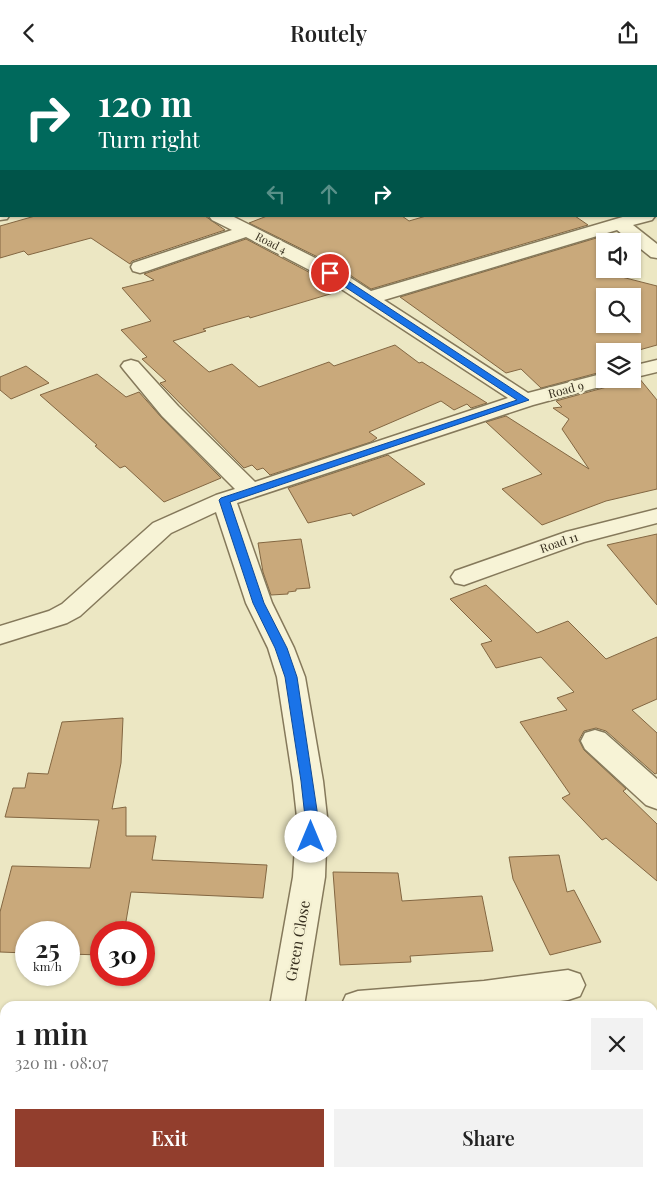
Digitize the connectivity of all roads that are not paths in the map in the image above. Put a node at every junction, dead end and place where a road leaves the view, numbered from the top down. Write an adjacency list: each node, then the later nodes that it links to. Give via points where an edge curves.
1 (220, 217): 4 (street, Road 4)
2 (643, 217): 3 (street)
3 (620, 224): 5 (street); 7 (street)
4 (248, 231): 6 (street); 7 (street, Road 4, via 330,273)
5 (657, 253)
6 (140, 267)
7 (369, 298): 12 (street, Road 4)
8 (131, 366): 13 (street, via 170,411)
9 (657, 366): 10 (street)
10 (641, 370)
11 (596, 382): 12 (street, Road 9)
12 (525, 400): 13 (street, Road 9)
13 (250, 491): 14 (street, Road 9)
14 (224, 500): 17 (street, Road 9, via 162,528 71,610); 21 (street, Green Close, via 259,603 291,677 312,817 309,877)
15 (657, 515): 16 (street, Road 11, via 575,537)
16 (464, 577)
17 (0, 635)
18 (595, 741): 19 (street)
19 (657, 797)
20 (568, 985): 22 (street)
21 (288, 1001)
22 (415, 1001)

